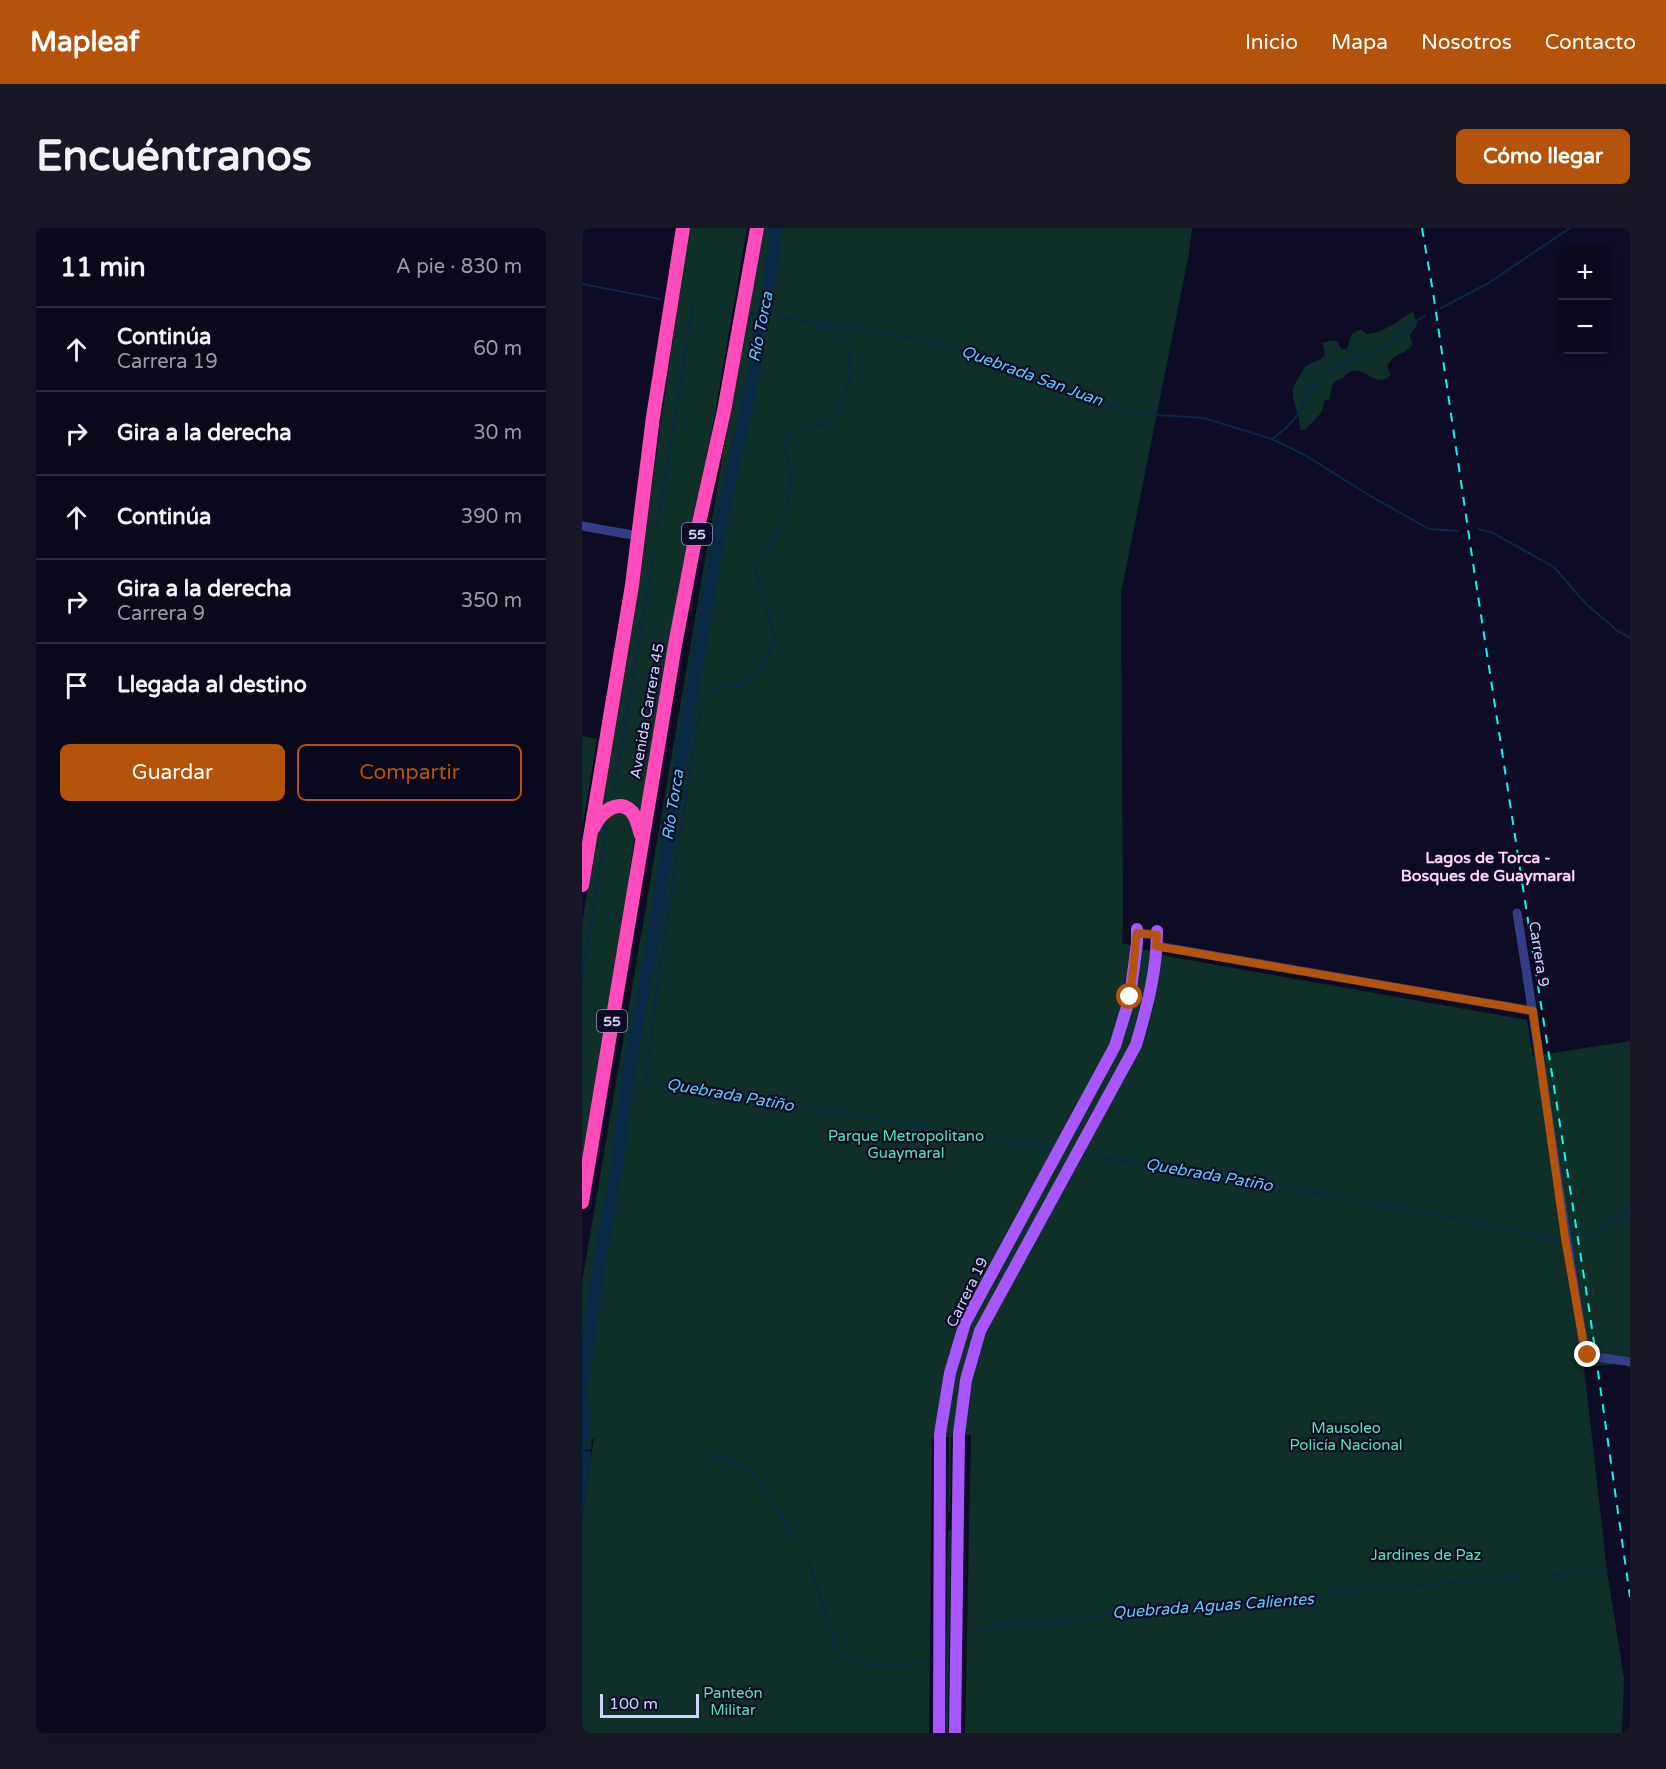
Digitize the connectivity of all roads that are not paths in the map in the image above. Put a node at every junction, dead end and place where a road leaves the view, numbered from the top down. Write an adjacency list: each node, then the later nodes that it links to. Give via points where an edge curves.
1 (683, 228): 4 (highway)
2 (757, 228): 6 (highway, Avenida Carrera 45 / 55, via 679,624)
3 (582, 526): 4 (street)
4 (638, 536): 5 (highway)
5 (591, 832): 6 (highway, via 601,814 616,807 633,813); 7 (highway)
6 (642, 840): 12 (highway, Avenida Carrera 45 / 55)
7 (582, 885)
8 (1517, 913): 11 (street, Carrera 9)
9 (1137, 931): 10 (street); 14 (main road, Carrera 19, via 1130,997 1115,1046 965,1323 950,1374 940,1434)
10 (1157, 937): 11 (street); 15 (main road, Carrera 19, via 1150,998 1136,1045 980,1331 966,1380 959,1434)
11 (1533, 1011): 13 (street, Carrera 9, via 1585,1352 1596,1358)
12 (582, 1202)
13 (1630, 1362)
14 (939, 1733)
15 (955, 1733)

